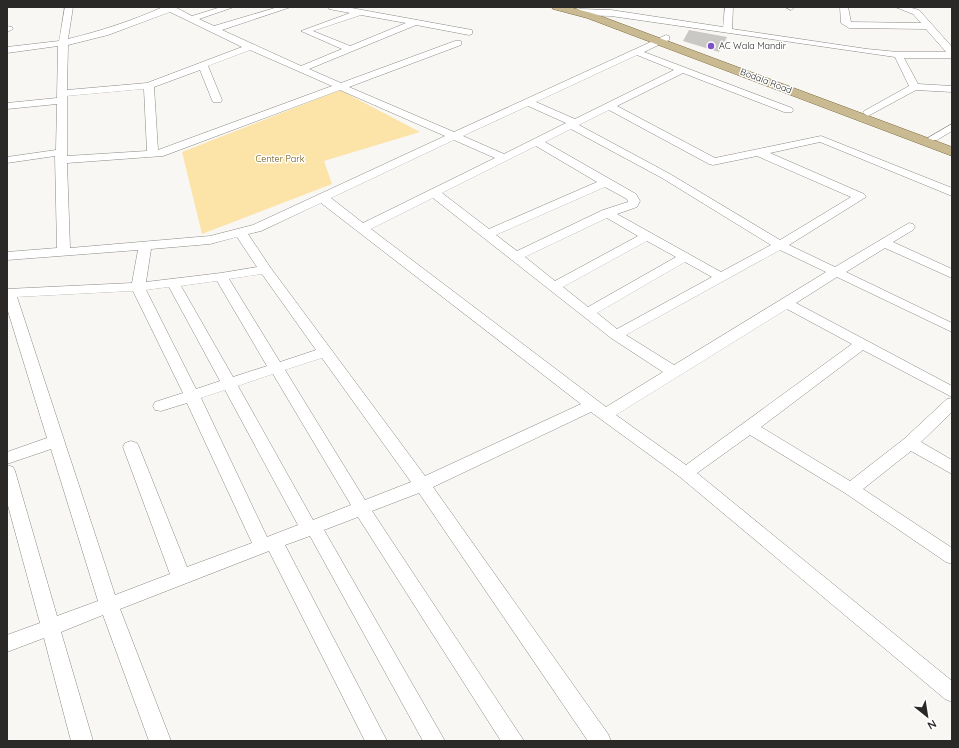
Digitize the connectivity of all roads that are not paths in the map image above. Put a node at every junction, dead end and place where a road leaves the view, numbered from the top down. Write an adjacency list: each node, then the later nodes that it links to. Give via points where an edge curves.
1 (69, 7): 20 (street)
2 (230, 7): 13 (street)
3 (287, 7): 16 (street)
4 (332, 7): 11 (street)
5 (557, 7): 10 (main road)
6 (729, 7): 17 (street)
7 (844, 7): 15 (street, via 845,23 848,25)
8 (899, 7): 15 (street, via 916,12)
9 (168, 8): 13 (street); 20 (street, via 105,33)
10 (576, 9): 12 (main road, Bodala Road); 19 (main road, Bodala Road)
11 (360, 12): 14 (street); 23 (street, via 305,31)
12 (595, 12): 17 (street); 19 (main road, Bodala Road)
13 (189, 19): 16 (street)
14 (416, 22): 18 (street); 23 (street)
15 (929, 26): 27 (street)
16 (212, 30): 22 (street)
17 (727, 31): 26 (street)
18 (469, 32)
19 (663, 40): 25 (street); 41 (main road, Bodala Road); 49 (main road, Bodala Road)
20 (63, 43): 24 (street); 35 (street)
21 (458, 43): 33 (street)
22 (250, 47): 28 (street); 29 (street)
23 (351, 49): 29 (street)
24 (7, 50)
25 (637, 52): 30 (street); 37 (street)
26 (898, 54): 27 (street); 32 (street)
27 (952, 54)
28 (203, 65): 31 (street); 36 (street)
29 (301, 69): 33 (street)
30 (683, 69): 39 (street); 40 (street)
31 (148, 86): 35 (street); 50 (street)
32 (914, 87): 34 (street); 41 (street)
33 (341, 88): 44 (street); 50 (street)
34 (952, 88)
35 (63, 96): 38 (street); 51 (street)
36 (217, 100)
37 (528, 102): 42 (street); 44 (street)
38 (7, 106)
39 (609, 106): 42 (street); 48 (street, via 713,162)
40 (788, 110)
41 (868, 113): 45 (main road, Bodala Road)
42 (573, 124): 46 (street); 65 (street, via 666,176)
43 (952, 127): 45 (street)
44 (456, 137): 52 (street); 57 (street)
45 (933, 138): 47 (main road, Bodala Road)
46 (537, 142): 52 (street); 54 (street)
47 (952, 145)
48 (758, 152): 56 (street, via 821,139); 65 (street, via 860,197)
49 (952, 152)
50 (153, 155): 51 (street)
51 (61, 156): 53 (street); 67 (street)
52 (504, 158): 55 (street)
53 (7, 160)
54 (606, 182): 58 (street, via 632,197 634,201 633,204); 62 (street)
55 (433, 192): 60 (street); 62 (street)
56 (952, 192)
57 (323, 198): 60 (street); 61 (street, via 282,218)
58 (607, 213): 63 (street); 69 (street)
59 (909, 227): 64 (street)
60 (362, 228): 93 (street)
61 (241, 233): 66 (street, via 210,240); 71 (street)
62 (486, 235): 69 (street)
63 (647, 236): 70 (street); 77 (street)
64 (885, 243): 72 (street); 73 (street)
65 (780, 245): 72 (street); 75 (street)
66 (145, 246): 67 (street); 78 (street)
67 (64, 253): 68 (street)
68 (7, 256)
69 (514, 257): 77 (street)
70 (685, 257): 75 (street); 81 (street)
71 (265, 269): 74 (street); 85 (street)
72 (837, 272): 80 (street); 82 (street)
73 (952, 274)
74 (221, 277): 76 (street); 86 (street)
75 (721, 277): 83 (street)
76 (174, 283): 78 (street); 88 (street)
77 (553, 286): 81 (street)
78 (138, 287): 79 (street); 90 (street)
79 (8, 293): 95 (street)
80 (786, 303): 84 (street); 87 (street)
81 (587, 313): 83 (street)
82 (952, 328)
83 (616, 335): 87 (street)
84 (862, 344): 89 (street); 94 (street)
85 (325, 352): 86 (street); 102 (street)
86 (277, 368): 88 (street); 104 (street)
87 (674, 372): 93 (street)
88 (229, 384): 90 (street); 105 (street)
89 (952, 392)
90 (192, 396): 92 (street); 106 (street)
91 (952, 403): 96 (street)
92 (161, 406)
93 (599, 410): 101 (street); 102 (street)
94 (750, 427): 101 (street); 103 (street)
95 (57, 441): 98 (street); 109 (street)
96 (910, 443): 99 (street); 103 (street)
97 (131, 447): 108 (street)
98 (7, 458)
99 (952, 468)
100 (7, 471): 110 (street)
101 (686, 473): 112 (street)
102 (422, 486): 104 (street); 118 (street)
103 (851, 489): 107 (street)
104 (362, 509): 105 (street); 117 (street)
105 (311, 528): 106 (street); 116 (street)
106 (268, 544): 108 (street); 115 (street)
107 (952, 557)
108 (181, 577): 109 (street)
109 (110, 605): 110 (street); 114 (street)
110 (49, 628): 111 (street); 113 (street)
111 (7, 644)
112 (952, 693)
113 (82, 741)
114 (160, 741)
115 (376, 741)
116 (434, 741)
117 (513, 741)
118 (600, 741)

